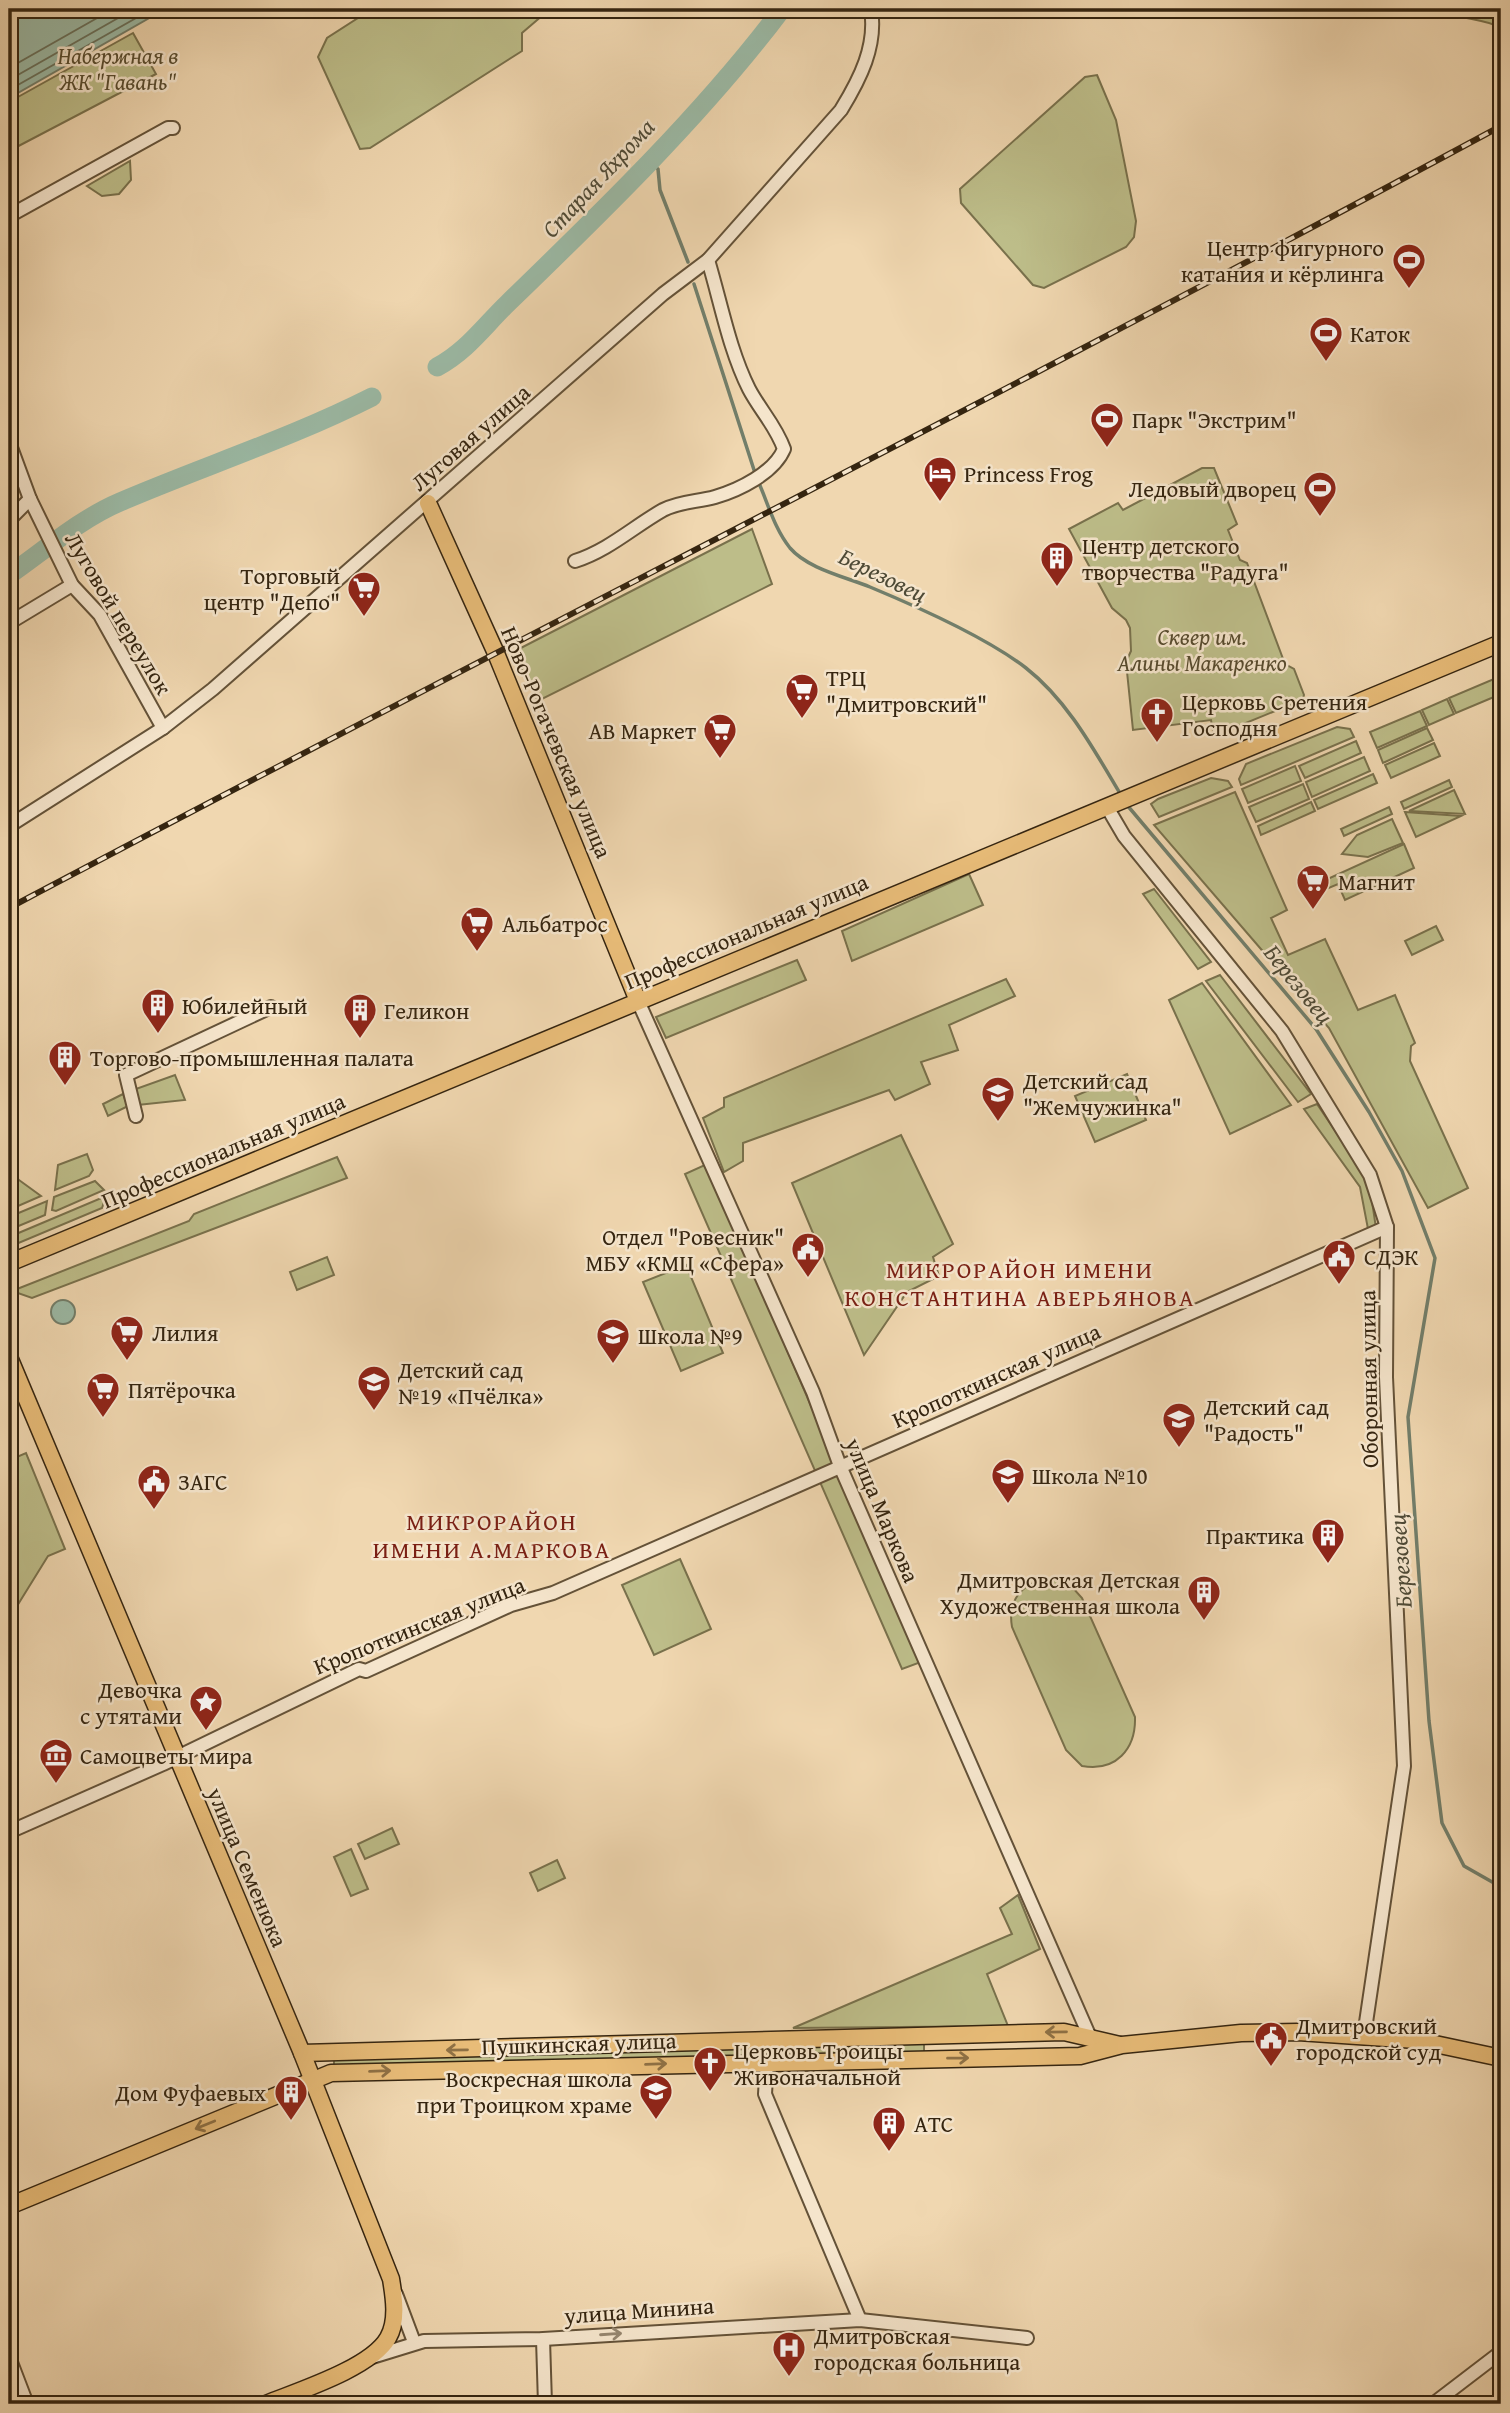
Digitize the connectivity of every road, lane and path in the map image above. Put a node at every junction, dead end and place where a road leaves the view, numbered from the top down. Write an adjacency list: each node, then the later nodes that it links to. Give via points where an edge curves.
1 (871, 9): 4 (street, Луговая улица, via 873,31 867,59 841,110)
2 (173, 128): 3 (street)
3 (9, 216)
4 (708, 260): 7 (street, Луговая улица, via 663,294); 9 (street, via 738,361 750,390 778,431 784,449 780,459 757,478 716,497 665,510 631,534)
5 (9, 442): 6 (street, Луговой переулок)
6 (30, 499): 8 (street); 10 (street, Луговой переулок)
7 (428, 503): 13 (street, Луговая улица); 16 (main road, Ново-Рогачевская улица, via 495,651)
8 (9, 520)
9 (575, 561)
10 (72, 585): 11 (street); 13 (street, Луговой переулок, via 100,615)
11 (9, 623)
12 (1501, 643): 14 (main road, Профессиональная улица)
13 (163, 728): 15 (street, Луговая улица)
14 (1118, 802): 16 (main road, Профессиональная улица); 19 (street, Оборонная улица, via 1124,836 1282,1031 1370,1175)
15 (9, 826)
16 (638, 1001): 20 (main road, Профессиональная улица); 22 (street, улица Маркова, via 807,1380)
17 (271, 1007): 18 (street, via 126,1075)
18 (136, 1116)
19 (1387, 1227): 22 (street, Кропоткинская улица); 27 (street, Оборонная улица, via 1386,1377 1404,1766)
20 (9, 1263)
21 (9, 1357): 23 (main road, улица Семенюка)
22 (840, 1466): 23 (street, Кропоткинская улица, via 553,1593 511,1605 366,1671 359,1669); 25 (street, улица Маркова)
23 (176, 1758): 24 (street, Кропоткинская улица); 29 (main road, улица Семенюка)
24 (9, 1832)
25 (1089, 2035): 26 (main road, Пушкинская улица, one-way to 26); 28 (main road, Пушкинская улица); 31 (main road)
26 (932, 2036): 30 (main road, Пушкинская улица, one-way to 30); 32 (main road)
27 (1364, 2036): 28 (main road, Пушкинская улица, via 1241,2034); 33 (main road, Пушкинская улица, via 1416,2040)
28 (1122, 2045): 31 (main road, Пушкинская улица)
29 (302, 2053): 30 (main road, Пушкинская улица); 35 (main road, улица Семенюка)
30 (338, 2053): 35 (main road, Пушкинская улица, via 321,2063)
31 (1089, 2055): 32 (main road, Пушкинская улица, one-way to 31)
32 (932, 2059): 34 (main road, Пушкинская улица)
33 (1501, 2059)
34 (767, 2061): 35 (main road, Пушкинская улица, one-way to 34, via 331,2073); 38 (street, via 765,2094)
35 (313, 2079): 36 (main road, Пушкинская улица, one-way to 36); 37 (main road, улица Семенюка)
36 (9, 2206)
37 (391, 2279): 41 (street, улица Семенюка); 44 (main road, улица Семенюка, via 392,2328)
38 (860, 2320): 39 (street, улица Минина); 40 (street, улица Минина, one-way to 38)
39 (1027, 2338)
40 (543, 2339): 41 (street, улица Минина); 47 (street)
41 (414, 2342): 44 (street, улица Минина)
42 (1501, 2352): 48 (street)
43 (9, 2357): 45 (street)
44 (371, 2357): 46 (main road, улица Минина)
45 (27, 2404)
46 (266, 2404)
47 (545, 2404)
48 (1433, 2404)

